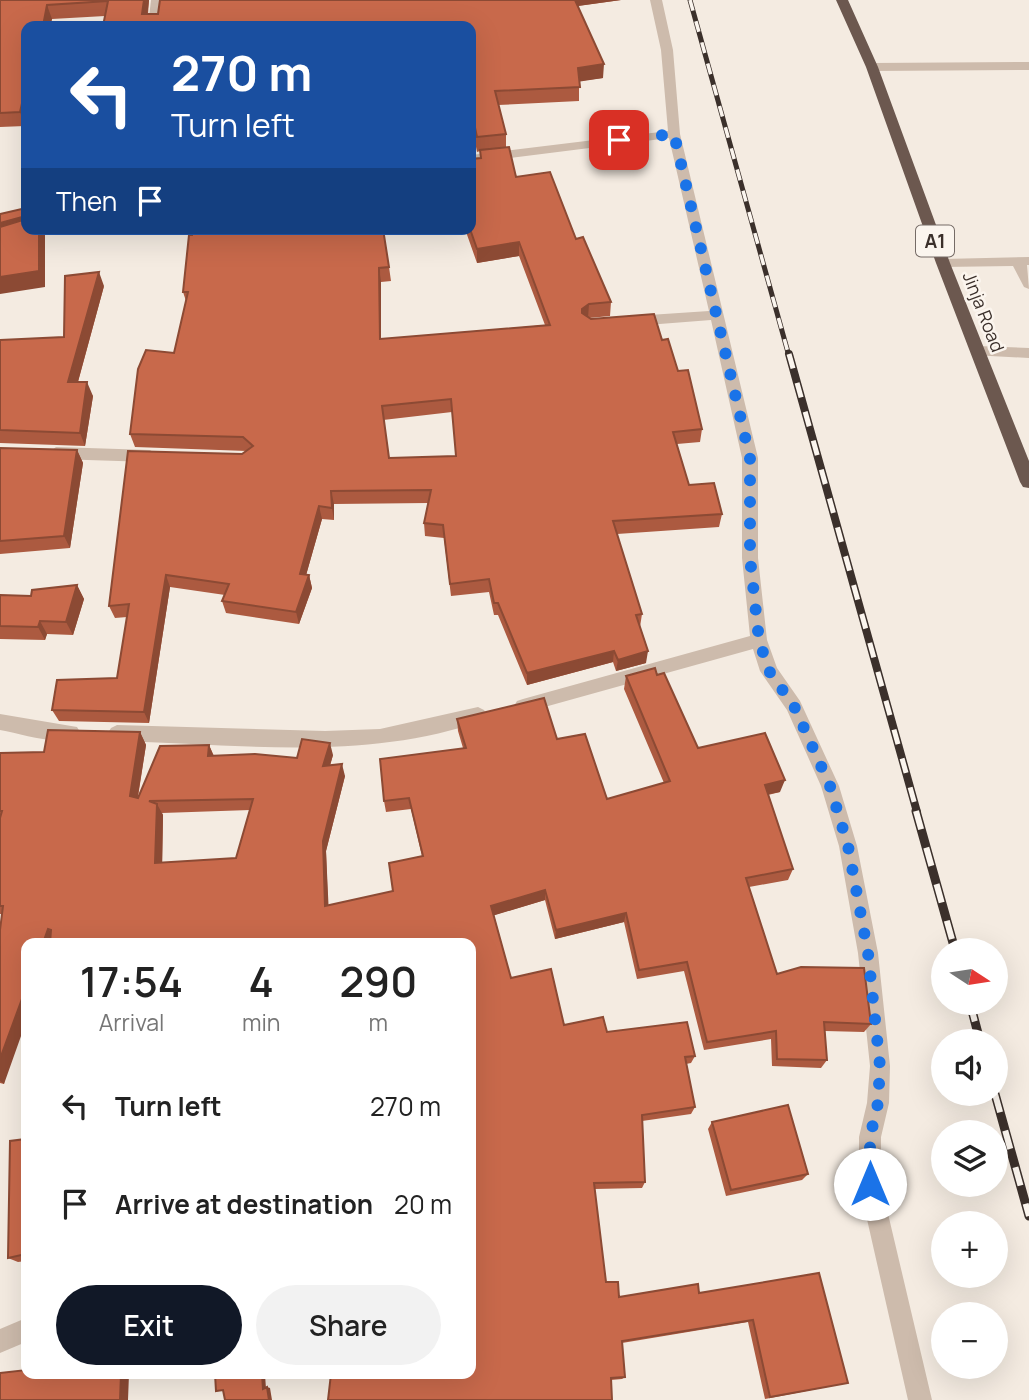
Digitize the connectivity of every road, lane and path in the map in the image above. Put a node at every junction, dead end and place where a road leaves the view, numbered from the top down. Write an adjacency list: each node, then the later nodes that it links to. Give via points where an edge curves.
1 (157, 0): 4 (street)
2 (656, 0): 7 (street, via 669,54)
3 (842, 0): 6 (highway, Jinja Road / A1)
4 (155, 21)
5 (1029, 65): 6 (street)
6 (872, 67): 10 (highway, Jinja Road / A1)
7 (674, 134): 8 (street); 12 (street)
8 (476, 158)
9 (1023, 262): 10 (street); 11 (street)
10 (943, 263): 14 (highway, Jinja Road / A1)
11 (1029, 284)
12 (718, 315): 13 (street); 20 (street, via 750,458 750,558)
13 (616, 323)
14 (977, 351): 15 (street); 16 (highway, Jinja Road / A1)
15 (1029, 354)
16 (1023, 451): 19 (highway, Jinja Road / A1)
17 (40, 453): 18 (street)
18 (167, 457)
19 (1029, 482)
20 (759, 640): 21 (street, via 564,696 380,737 91,733 44,731); 24 (street, via 769,671 794,706 830,786 848,846 868,953 880,1066 870,1137 870,1184)
21 (0, 722)
22 (21, 1333): 23 (street)
23 (0, 1341)
24 (920, 1400)

